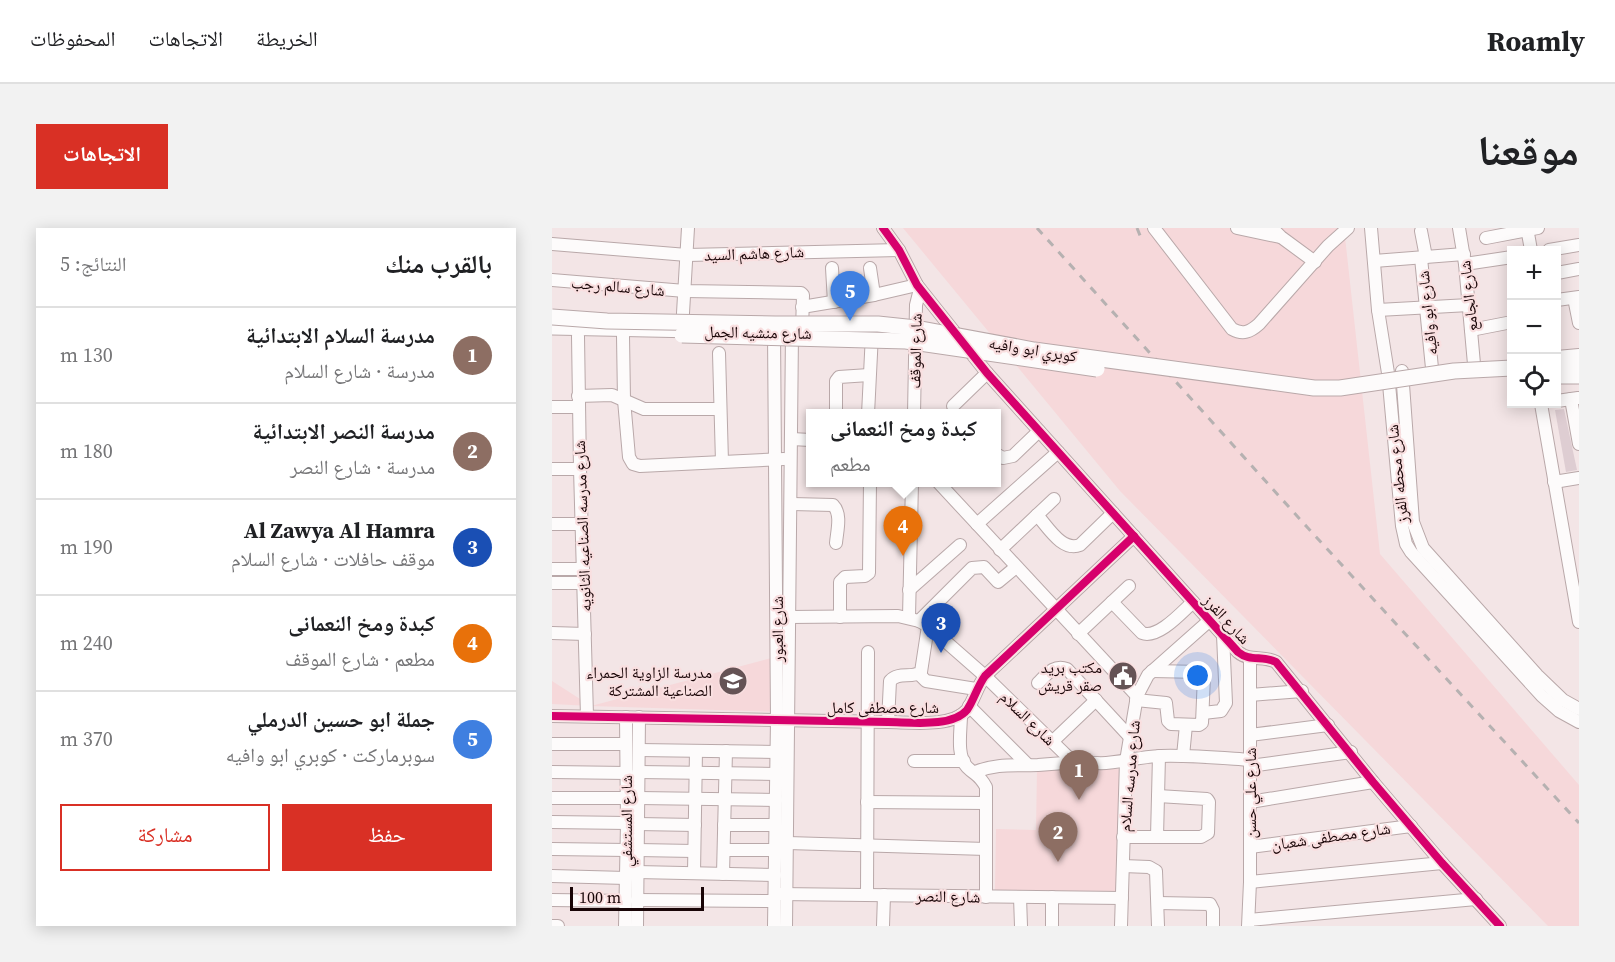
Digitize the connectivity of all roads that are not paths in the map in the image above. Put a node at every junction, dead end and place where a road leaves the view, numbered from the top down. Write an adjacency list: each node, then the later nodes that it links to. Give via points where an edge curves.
1 (688, 228): 17 (street)
2 (883, 228): 16 (street, شارع الفرز)
3 (1237, 228): 10 (street)
4 (1348, 228): 22 (street)
5 (1371, 228): 21 (street, شارع محطه الفرز)
6 (1459, 228): 20 (street, شارع الجامع)
7 (1158, 229): 22 (street, via 1238,332 1252,330 1259,324)
8 (1531, 229): 11 (street); 14 (street)
9 (1421, 231): 19 (street, شارع ابو وافيه)
10 (1276, 233): 22 (street)
11 (1486, 238)
12 (552, 244): 17 (street, شارع هاشم السيد)
13 (1579, 245): 15 (street)
14 (1531, 246)
15 (1561, 248)
16 (899, 250): 17 (street, شارع هاشم السيد); 28 (street, شارع الفرز)
17 (687, 255): 29 (street)
18 (1507, 257): 20 (street)
19 (1424, 258): 20 (street); 21 (street); 36 (street, شارع ابو وافيه)
20 (1464, 259): 34 (street, شارع الجامع)
21 (1374, 261): 37 (street, شارع محطه الفرز)
22 (1315, 262)
23 (832, 268): 33 (street)
24 (870, 268): 30 (street)
25 (1579, 269): 26 (street)
26 (1561, 272)
27 (552, 280): 29 (street, شارع سالم رجب)
28 (919, 287): 30 (street); 50 (street, شارع الموقف); 51 (street, شارع الفرز)
29 (685, 291): 35 (street, شارع سالم رجب, via 801,293); 43 (street)
30 (874, 295): 33 (street)
31 (1577, 297): 32 (street); 40 (street)
32 (1561, 299)
33 (834, 302): 35 (street)
34 (1469, 305): 36 (street); 42 (street, شارع الجامع)
35 (802, 307): 45 (street, شارع العبور)
36 (1426, 308): 37 (street); 59 (street, شارع ابو وافيه)
37 (1378, 310): 62 (street, شارع محطه الفرز)
38 (552, 317): 60 (main road, كوبري ابو وافيه, bridge, via 878,324 1034,350 1314,388 1340,388 1454,370)
39 (1507, 323): 42 (street)
40 (1579, 323)
41 (552, 327): 43 (main road, شارع منشيه الجمل)
42 (1471, 330): 56 (street, شارع الجامع)
43 (682, 333): 44 (main road, شارع منشيه الجمل); 49 (main road, شارع منشيه الجمل); 67 (main road, كوبري ابو وافيه, bridge, via 906,340 1046,363 1305,396 1356,396 1454,380)
44 (774, 333): 45 (main road, شارع منشيه الجمل); 85 (street, شارع العبور)
45 (797, 333): 46 (main road, شارع منشيه الجمل); 79 (street, شارع العبور)
46 (872, 333): 50 (main road, شارع منشيه الجمل); 64 (street)
47 (552, 336): 48 (main road, شارع منشيه الجمل)
48 (578, 336): 49 (main road, شارع منشيه الجمل); 70 (street, شارع مدرسه الصناعيه الثانويه)
49 (623, 336): 69 (street)
50 (915, 336): 51 (main road, شارع منشيه الجمل); 77 (street, شارع الموقف)
51 (963, 342): 63 (street, شارع الفرز)
52 (719, 354): 74 (street)
53 (1579, 355): 54 (street)
54 (1561, 357)
55 (1507, 361): 56 (street)
56 (1474, 364): 59 (street)
57 (1579, 365): 58 (main road)
58 (1561, 366)
59 (1432, 368): 61 (street)
60 (1507, 368)
61 (1402, 371): 62 (street); 94 (street, شارع محطه الفرز)
62 (1388, 373): 94 (street, شارع محطه الفرز)
63 (987, 374): 71 (street); 78 (street, شارع الفرز)
64 (869, 375): 75 (street, via 839,377); 76 (street)
65 (1561, 376): 66 (main road)
66 (1579, 376)
67 (1507, 378)
68 (1575, 398): 81 (street)
69 (624, 400): 70 (street, via 612,395); 74 (street, via 644,409); 86 (street, via 633,464)
70 (579, 401): 72 (street); 88 (street, شارع مدرسه الصناعيه الثانويه)
71 (953, 406)
72 (552, 407)
73 (1542, 408): 90 (street)
74 (720, 409): 86 (street)
75 (836, 409)
76 (868, 409)
77 (914, 409)
78 (1039, 431): 82 (street, شارع الفرز); 83 (street, via 1013,456)
79 (792, 440): 80 (street); 84 (street, شارع العبور)
80 (806, 440)
81 (1579, 444)
82 (1058, 452): 97 (street, شارع الفرز); 101 (street)
83 (1001, 457)
84 (792, 459): 85 (street); 96 (street, شارع العبور)
85 (776, 460): 86 (street); 144 (street, شارع العبور)
86 (722, 462)
87 (552, 469): 88 (street)
88 (580, 469): 100 (street, شارع مدرسه الصناعيه الثانويه)
89 (1579, 478): 90 (street)
90 (1554, 482): 120 (street)
91 (870, 487): 117 (street, via 869,573 845,577 840,582)
92 (912, 487): 112 (street)
93 (942, 487): 101 (street)
94 (1404, 488): 121 (street, شارع محطه الفرز, via 1423,548)
95 (1054, 500): 98 (street)
96 (792, 504): 103 (street, via 833,505 838,515); 116 (street, شارع العبور)
97 (1113, 513): 98 (street, via 1075,547 1065,545); 102 (street, شارع الفرز)
98 (1037, 515): 105 (street)
99 (552, 524): 100 (street)
100 (581, 524): 108 (street, شارع مدرسه الصناعيه الثانويه)
101 (977, 524): 105 (street)
102 (1134, 536): 114 (street, شارع الفرز); 115 (street)
103 (836, 543)
104 (960, 545): 112 (street)
105 (1000, 550): 106 (street)
106 (1016, 567): 115 (street); 119 (street, via 998,582 984,567 972,568)
107 (552, 569): 108 (street)
108 (583, 569): 110 (street, شارع مدرسه الصناعيه الثانويه)
109 (552, 583): 110 (street)
110 (583, 583): 123 (street, شارع مدرسه الصناعيه الثانويه)
111 (1129, 586): 113 (street)
112 (909, 590): 119 (street)
113 (1113, 602): 114 (street, via 1147,635 1157,633); 124 (street)
114 (1193, 602): 118 (street, شارع الفرز)
115 (1056, 610): 124 (street); 130 (street)
116 (790, 617): 117 (street); 145 (street, شارع العبور)
117 (840, 617): 119 (street)
118 (1210, 620): 125 (street, شارع الفرز); 128 (street, شارع مدرسه السلام)
119 (919, 621): 129 (street); 130 (street, شارع السلام)
120 (1579, 622)
121 (1490, 631): 137 (street, شارع محطه الفرز, via 1554,692); 148 (street, شارع محطه الفرز, via 1542,696)
122 (552, 633): 123 (street)
123 (585, 634): 141 (street, شارع مدرسه الصناعيه الثانويه)
124 (1078, 634): 135 (street)
125 (1223, 635): 127 (street, شارع الفرز); 139 (street, via 1226,703 1221,711)
126 (868, 652): 146 (street)
127 (1250, 659): 133 (street, شارع الفرز, via 1276,662); 134 (street, شارع علي حسن)
128 (1152, 671): 135 (street, شارع مدرسه السلام); 139 (street, via 1202,672)
129 (919, 674): 132 (street, via 926,681); 147 (street, via 898,675 890,681)
130 (985, 676): 132 (street); 153 (street, شارع السلام)
131 (1038, 683): 136 (street, via 1061,666)
132 (976, 689): 138 (street)
133 (1302, 691): 134 (street); 150 (street, شارع الفرز)
134 (1250, 695): 151 (street, شارع علي حسن)
135 (1136, 698): 149 (street, via 1164,702 1169,723); 152 (street, شارع مدرسه السلام)
136 (1096, 700): 152 (street); 153 (street)
137 (1579, 709)
138 (965, 711): 147 (street, شارع مصطفى كامل, via 940,722); 164 (street, via 961,752); 168 (street)
139 (1203, 713): 149 (street, via 1201,724)
140 (552, 716): 141 (street, شارع مصطفى كامل)
141 (587, 716): 142 (street, شارع مصطفى كامل)
142 (626, 717): 143 (street, شارع مصطفى كامل); 155 (street, شارع المستشفي)
143 (639, 717): 144 (street, شارع مصطفى كامل); 156 (street, شارع المستشفي)
144 (777, 720): 145 (street, شارع مصطفى كامل); 159 (street, شارع العبور)
145 (790, 720): 146 (street, شارع مصطفى كامل); 193 (street, شارع العبور)
146 (867, 721): 147 (street, شارع مصطفى كامل); 182 (street)
147 (888, 722)
148 (1579, 722)
149 (1186, 725): 162 (street)
150 (1328, 726): 151 (street); 160 (street, شارع الفرز)
151 (1250, 735): 167 (street, شارع علي حسن)
152 (1129, 736): 166 (street, شارع مدرسه السلام)
153 (1052, 741): 165 (street, شارع السلام, via 1068,757)
154 (552, 744): 155 (street)
155 (626, 744): 171 (street, شارع المستشفي)
156 (639, 750): 157 (street); 171 (street, شارع المستشفي)
157 (696, 751): 158 (street); 172 (street)
158 (726, 751): 159 (street); 173 (street)
159 (777, 752): 174 (street, شارع العبور)
160 (1351, 753): 167 (street); 175 (street, شارع الفرز)
161 (1159, 756): 162 (street); 166 (street); 176 (street)
162 (1183, 756): 167 (street)
163 (914, 761): 164 (street)
164 (964, 761): 170 (street)
165 (1082, 762): 166 (street); 168 (street)
166 (1126, 762): 191 (street, شارع مدرسه السلام)
167 (1250, 763): 183 (street, شارع علي حسن)
168 (1028, 765): 170 (street, via 1003,764)
169 (552, 772): 171 (street)
170 (975, 772): 184 (street, via 986,788)
171 (633, 773): 172 (street); 178 (street, شارع المستشفي)
172 (696, 773): 173 (street); 179 (street)
173 (725, 773): 174 (street); 180 (street)
174 (776, 774): 181 (street, شارع العبور)
175 (1373, 782): 183 (street); 190 (street, شارع الفرز)
176 (1158, 796): 192 (street); 192 (street, via 1207,799 1209,829 1206,836 1200,837)
177 (552, 798): 178 (street)
178 (633, 798): 179 (street); 186 (street, شارع المستشفي)
179 (695, 799): 180 (street); 187 (street)
180 (725, 799): 181 (street); 188 (street)
181 (776, 800): 189 (street, شارع العبور)
182 (867, 802): 184 (street); 194 (street)
183 (1250, 802): 195 (street, شارع علي حسن)
184 (986, 803): 197 (street)
185 (552, 822): 186 (street)
186 (633, 823): 187 (street); 198 (street, شارع المستشفي)
187 (694, 825): 201 (street)
188 (724, 825): 189 (street); 199 (street)
189 (775, 825): 200 (street, شارع العبور)
190 (1412, 826): 195 (street, شارع مصطفى شعبان); 202 (street, شارع الفرز)
191 (1124, 837): 192 (street); 203 (street, شارع مدرسه السلام)
192 (1157, 837)
193 (788, 843): 194 (street); 212 (street, شارع العبور)
194 (867, 845): 197 (street); 210 (street)
195 (1250, 847): 209 (street, شارع علي حسن)
196 (552, 849): 198 (street)
197 (986, 849): 213 (street)
198 (632, 850): 201 (street); 206 (street, شارع المستشفي)
199 (724, 850): 200 (street); 205 (street)
200 (775, 850): 207 (street, شارع العبور)
201 (694, 851): 204 (street)
202 (1442, 863): 209 (street); 217 (street, شارع الفرز)
203 (1123, 866): 216 (street, شارع مدرسه السلام); 220 (street, via 1156,871)
204 (694, 873): 205 (street); 206 (street)
205 (723, 874): 207 (street)
206 (632, 875): 208 (street); 219 (street, شارع المستشفي)
207 (775, 875): 212 (street, شارع العبور)
208 (552, 876)
209 (1250, 882): 221 (street, شارع علي حسن)
210 (867, 895): 211 (street, شارع النصر); 212 (street, شارع النصر)
211 (884, 896): 213 (street, شارع النصر); 228 (street)
212 (778, 897): 219 (street, شارع النصر); 226 (street, شارع العبور); 227 (street, شارع العبور)
213 (986, 897): 214 (street, شارع النصر)
214 (1020, 897): 215 (street, شارع النصر); 229 (street)
215 (1052, 897): 216 (street, شارع النصر); 230 (street)
216 (1122, 898): 231 (street, شارع مدرسه السلام)
217 (1476, 899): 221 (street); 234 (street, شارع الفرز)
218 (552, 900): 219 (street, شارع النصر)
219 (632, 900): 224 (street, شارع المستشفي); 225 (street, شارع المستشفي)
220 (1158, 903): 232 (street); 233 (street, via 1210,904 1214,910)
221 (1249, 923)
222 (552, 926): 223 (street)
223 (558, 926)
224 (626, 926)
225 (637, 926)
226 (774, 926)
227 (786, 926)
228 (883, 926)
229 (1021, 926)
230 (1052, 926)
231 (1121, 926)
232 (1158, 926)
233 (1213, 926)
234 (1500, 926)

